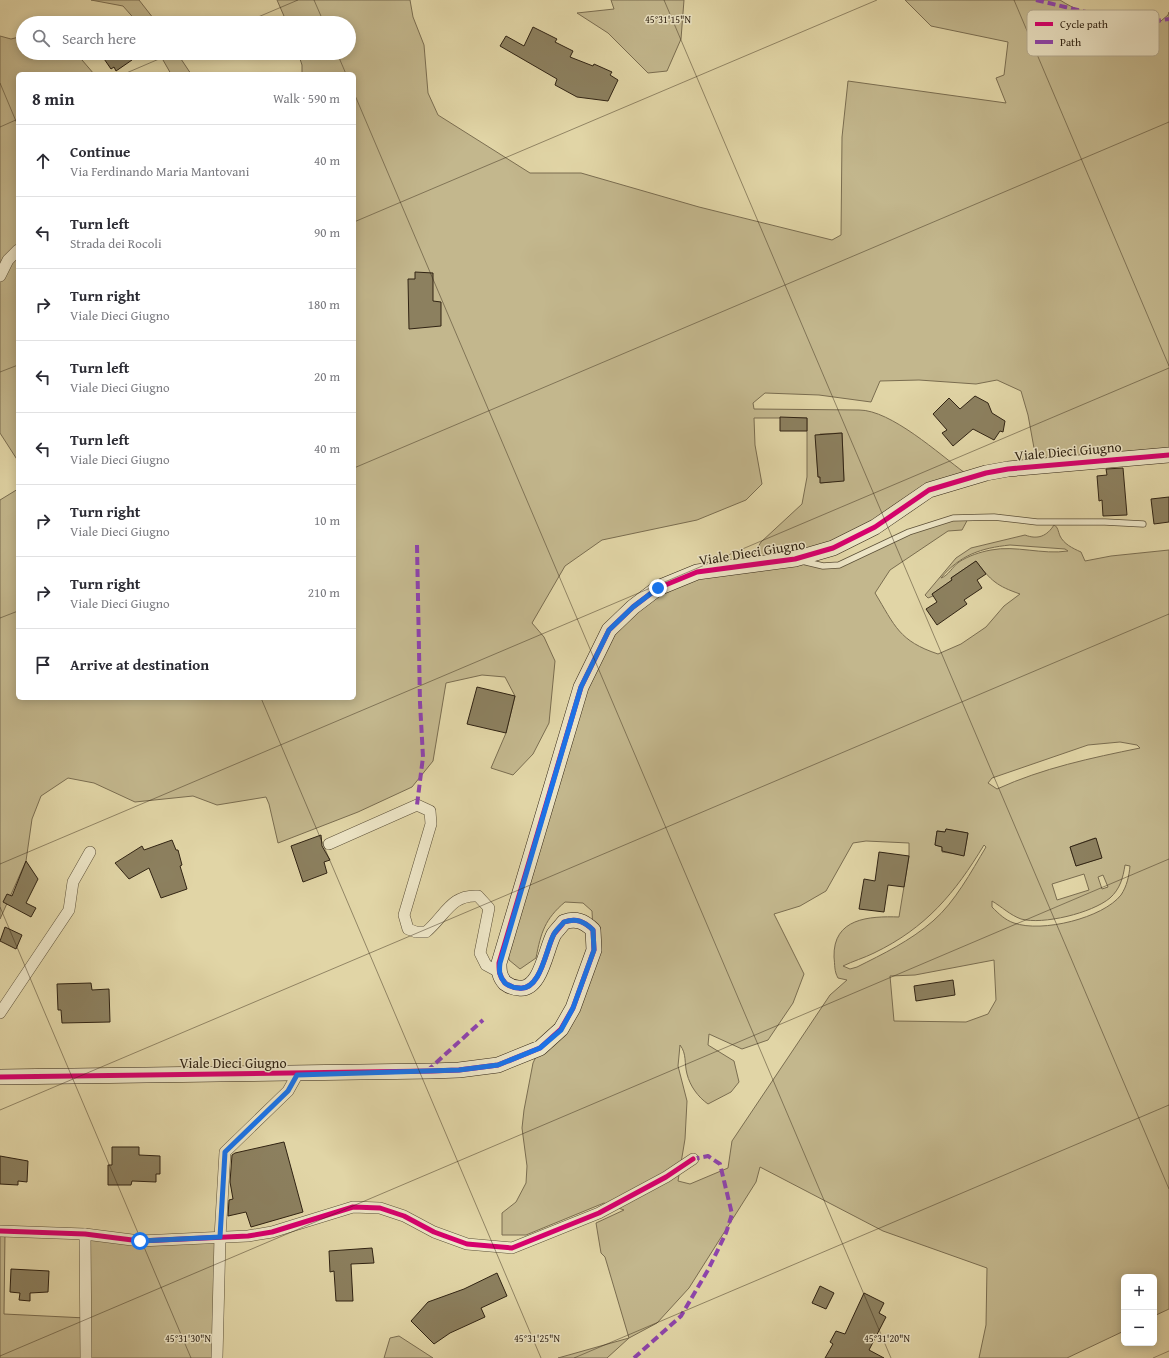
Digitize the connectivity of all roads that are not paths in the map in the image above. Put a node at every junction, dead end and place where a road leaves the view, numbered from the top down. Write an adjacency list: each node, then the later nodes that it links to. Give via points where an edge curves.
1 (16, 252): 2 (street, via 8,260)
2 (0, 276)
3 (1169, 455): 5 (main road, Viale Dieci Giugno, via 1008,469 979,475 929,490 875,526 833,548)
4 (1143, 524): 5 (lane, Viale Dieci Giugno, via 1037,522 994,517 953,518 909,532 839,565 823,566)
5 (795, 559): 8 (main road, Viale Dieci Giugno, via 697,572 658,588 609,630 581,687)
6 (329, 844): 8 (street, Viale Dieci Giugno, via 417,805 430,811 431,824 404,915 408,929 426,932 457,899 467,895 478,896 488,908 480,953 486,965)
7 (90, 852): 9 (street, via 72,882 69,910)
8 (499, 972): 10 (main road, Viale Dieci Giugno, via 508,985 523,989 530,986 540,971 554,934 564,922 578,920 593,930 594,950 573,1008 561,1030 540,1048 498,1065 459,1070)
9 (0, 1013)
10 (297, 1075): 11 (main road, Viale Dieci Giugno); 15 (street, via 288,1091 225,1152)
11 (0, 1078)
12 (693, 1159): 15 (street, via 666,1177 599,1213 512,1248 467,1244 380,1208 353,1207 272,1232)
13 (0, 1231): 14 (street)
14 (85, 1234): 15 (street, via 140,1241); 16 (street)
15 (220, 1237): 17 (street)
16 (86, 1358)
17 (217, 1358)

